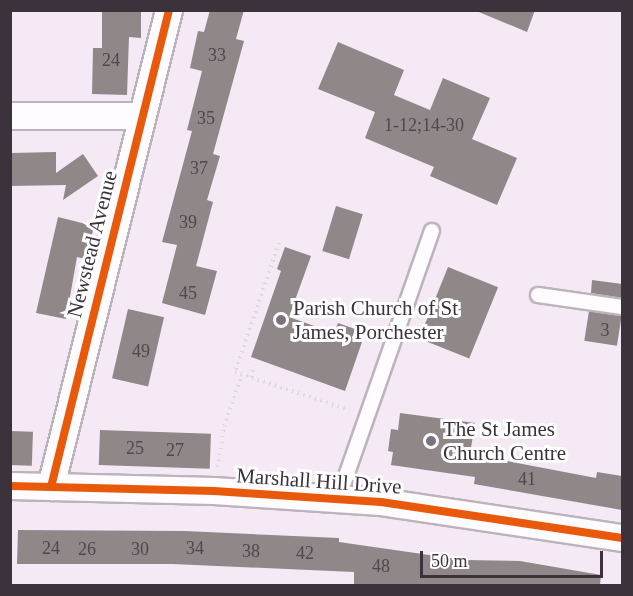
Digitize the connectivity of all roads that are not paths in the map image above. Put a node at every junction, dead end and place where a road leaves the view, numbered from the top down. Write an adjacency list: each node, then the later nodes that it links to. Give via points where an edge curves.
1 (169, 10): 3 (street, Newstead Avenue)
2 (10, 116): 3 (street)
3 (142, 116): 8 (street, Newstead Avenue)
4 (432, 231): 9 (lane)
5 (538, 295): 6 (lane)
6 (622, 307)
7 (10, 486): 8 (street, Marshall Hill Drive)
8 (51, 487): 9 (street, Marshall Hill Drive)
9 (338, 499): 10 (street, Marshall Hill Drive)
10 (622, 538)

